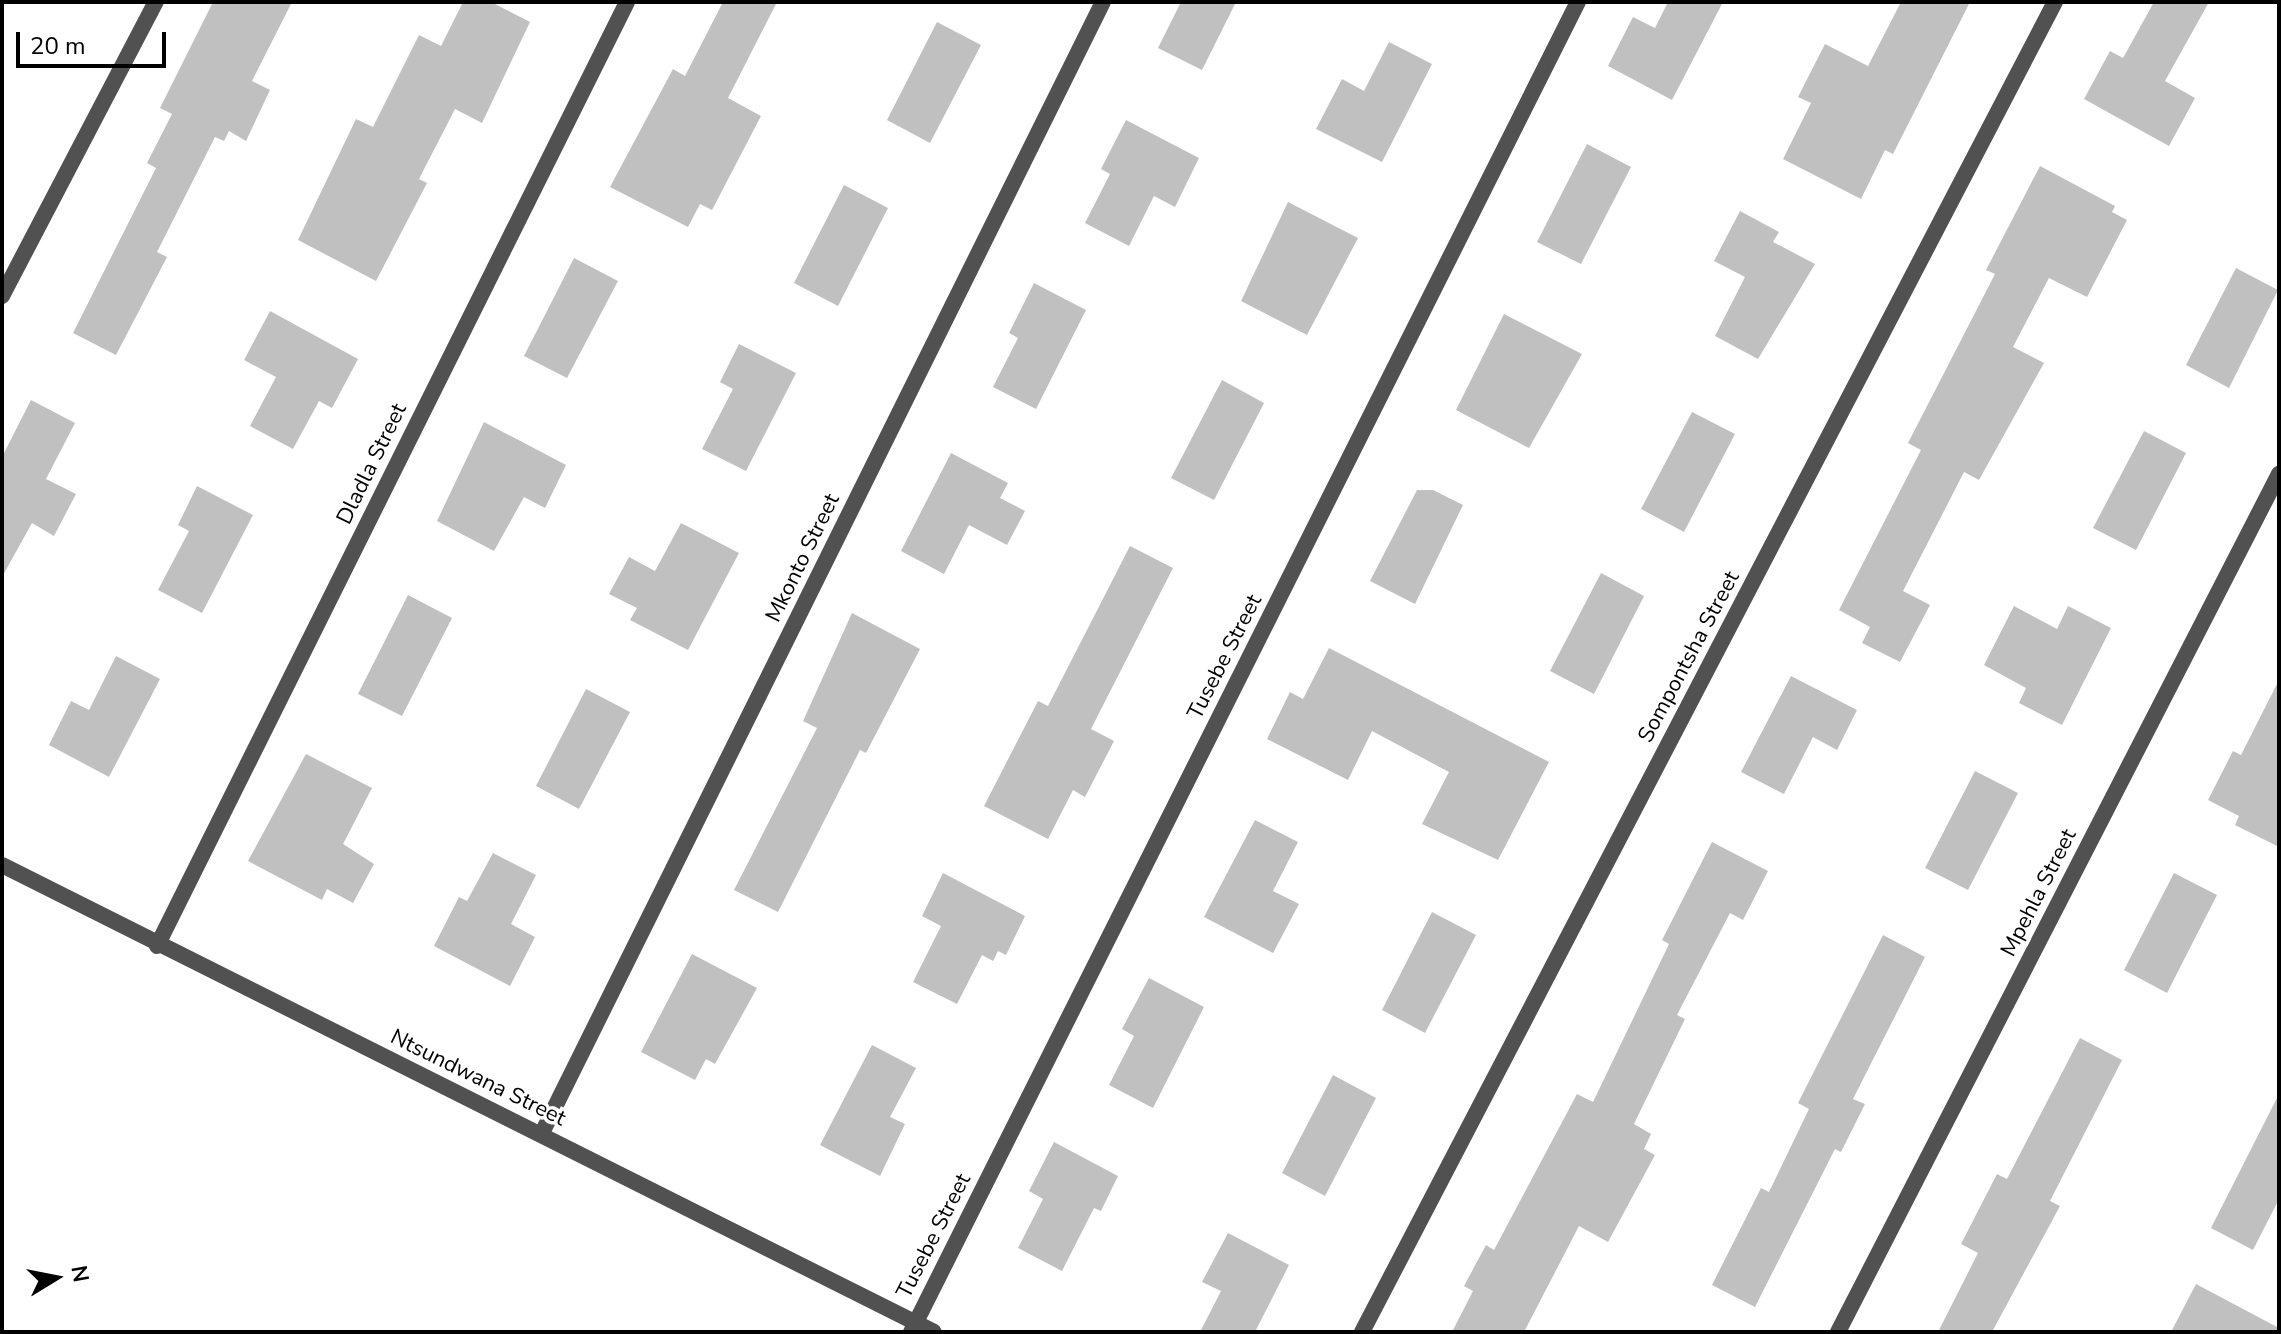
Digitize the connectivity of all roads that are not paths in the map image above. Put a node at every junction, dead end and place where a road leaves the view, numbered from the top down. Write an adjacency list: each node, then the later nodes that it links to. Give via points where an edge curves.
1 (156, 2): 6 (street)
2 (627, 2): 9 (street, Dladla Street)
3 (1103, 2): 10 (street, Mkonto Street)
4 (1578, 2): 11 (street, Tusebe Street)
5 (2055, 2): 13 (street, Sompontsha Street)
6 (2, 296)
7 (2279, 474): 14 (street, Mpehla Street)
8 (2, 865): 9 (street, Ntsundwana Street)
9 (157, 946): 10 (street, Ntsundwana Street)
10 (542, 1133): 11 (street, Ntsundwana Street)
11 (913, 1328): 12 (street, Ntsundwana Street)
12 (934, 1332)
13 (1362, 1332)
14 (1838, 1332)

